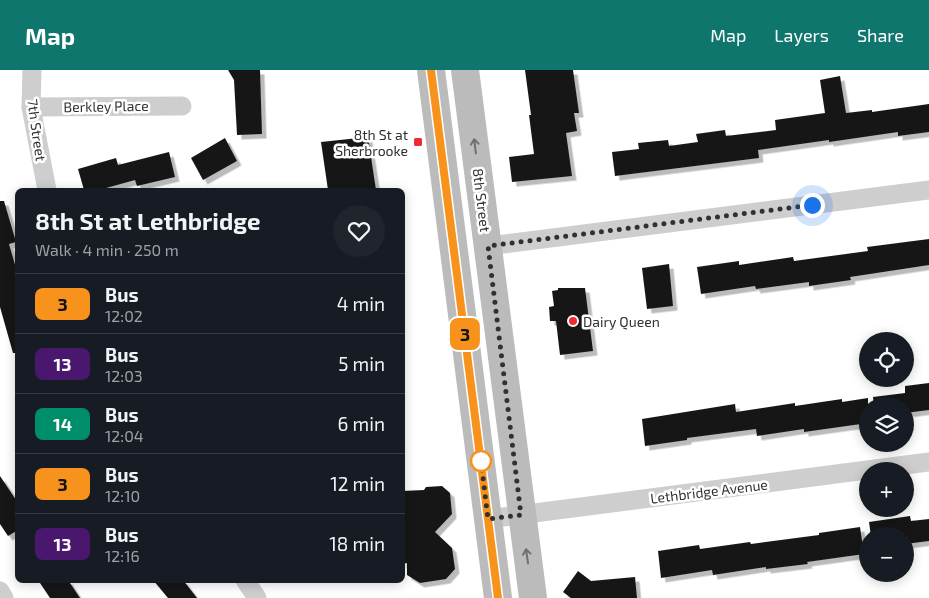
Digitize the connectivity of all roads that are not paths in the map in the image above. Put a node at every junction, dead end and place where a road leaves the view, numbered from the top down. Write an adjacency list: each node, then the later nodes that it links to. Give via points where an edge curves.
1 (32, 70): 5 (street, 7th Street)
2 (431, 70): 11 (main road)
3 (465, 70): 8 (main road, 8th Street, one-way to 3)
4 (182, 106): 5 (street, Berkley Place)
5 (31, 107): 6 (street, 7th Street)
6 (47, 188)
7 (929, 190): 8 (street)
8 (488, 246): 10 (main road, 8th Street)
9 (929, 462): 10 (street, Lethbridge Avenue)
10 (521, 515): 11 (street, Lethbridge Avenue); 17 (main road, 8th Street, one-way to 10)
11 (488, 519): 16 (main road)
12 (247, 583): 15 (street)
13 (0, 591): 14 (street)
14 (4, 598)
15 (257, 598)
16 (498, 598)
17 (533, 598)

